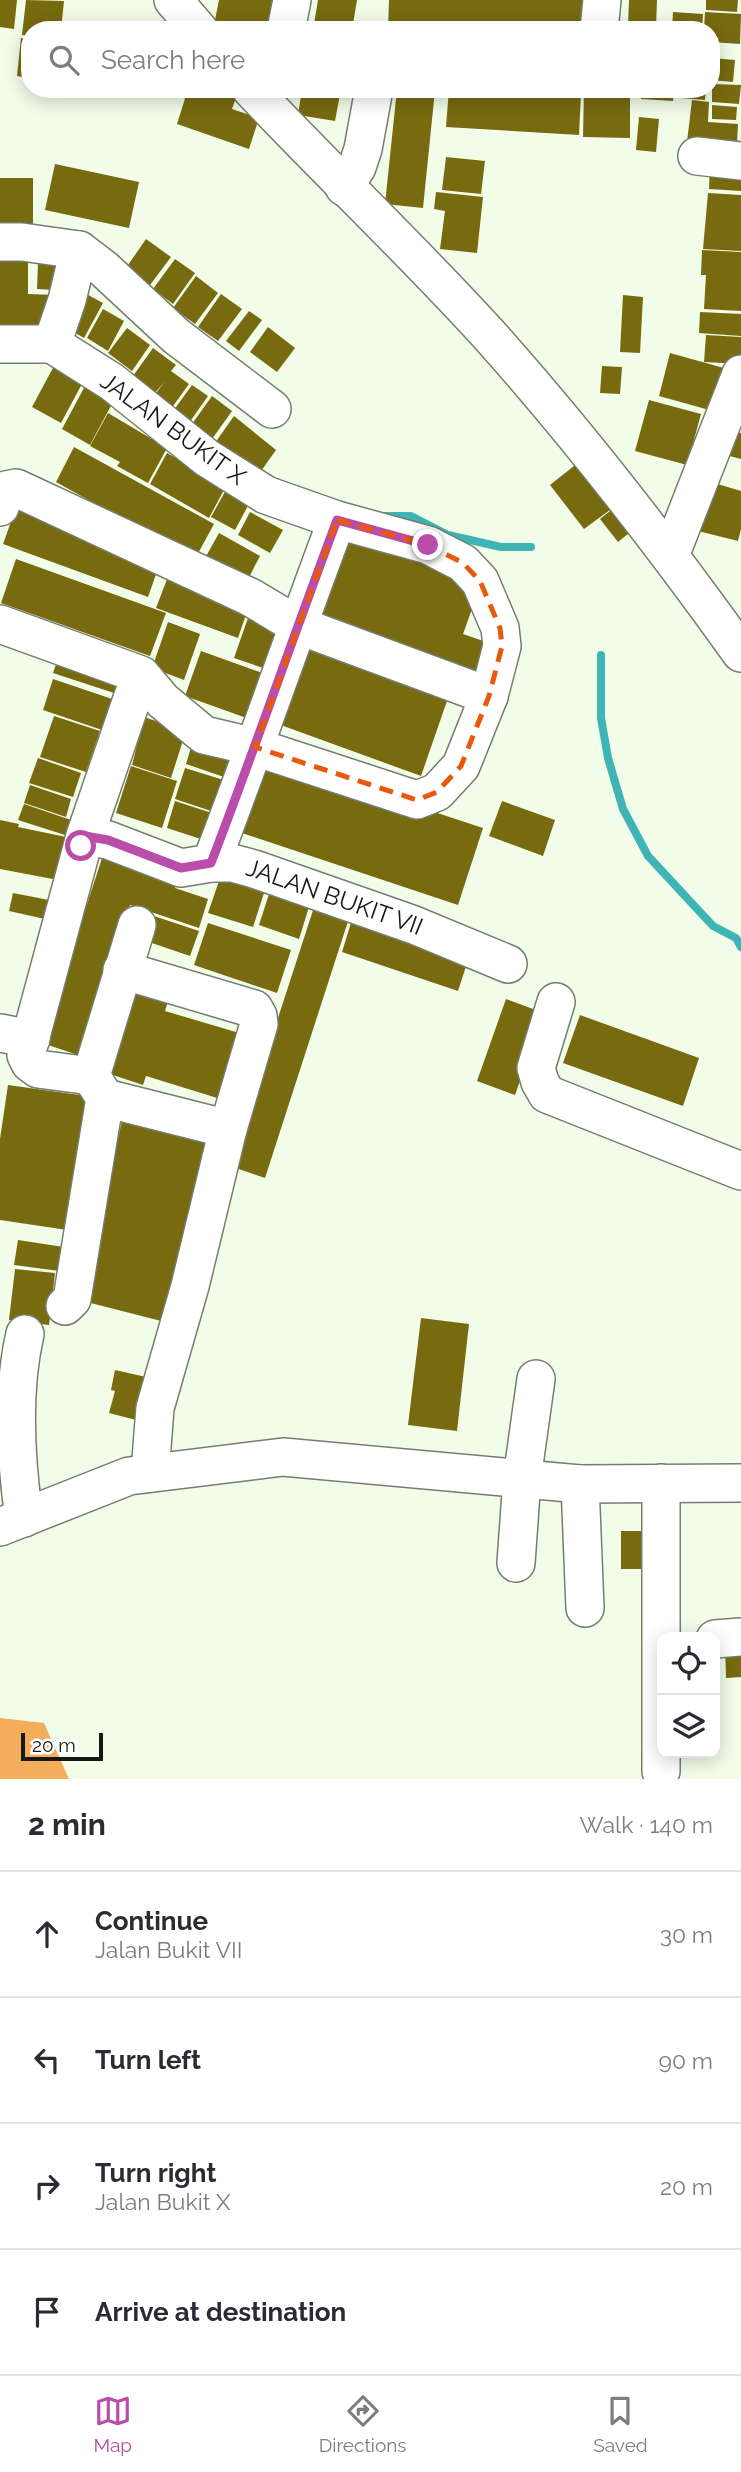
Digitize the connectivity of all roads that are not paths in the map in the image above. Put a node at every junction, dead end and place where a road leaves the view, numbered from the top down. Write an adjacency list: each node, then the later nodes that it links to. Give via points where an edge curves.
1 (173, 0): 4 (street)
2 (292, 0): 5 (street)
3 (601, 0): 6 (street)
4 (190, 21)
5 (288, 21)
6 (600, 21)
7 (263, 98): 11 (street)
8 (372, 98): 11 (street, via 363,149)
9 (696, 156): 10 (street)
10 (741, 161)
11 (344, 187): 20 (street, via 506,355)
12 (0, 242): 13 (street)
13 (79, 250): 14 (street); 17 (street, via 176,336)
14 (56, 330): 15 (street); 19 (street, JALAN BUKIT X, via 207,458 266,495)
15 (0, 344)
16 (741, 374): 20 (street)
17 (272, 409)
18 (3, 498): 22 (street, via 16,488 250,597)
19 (337, 520): 22 (street); 25 (street, JALAN BUKIT X, via 428,545 463,563 480,581 500,628 502,646)
20 (670, 556): 23 (street)
21 (0, 624): 26 (street, via 142,676 163,701 204,734)
22 (297, 625): 25 (street); 26 (street)
23 (741, 653)
24 (133, 696): 27 (street)
25 (489, 696): 26 (street, via 461,766 437,792 417,800)
26 (255, 747): 28 (street)
27 (83, 841): 28 (street, JALAN BUKIT VII, via 108,840 181,868); 33 (street)
28 (211, 863): 30 (street, JALAN BUKIT VII, via 254,869 414,925)
29 (137, 925): 31 (street)
30 (508, 964)
31 (122, 970): 34 (street); 35 (street, via 254,1009 259,1024)
32 (556, 1002): 36 (street, via 536,1068 547,1094)
33 (16, 1036): 34 (street, via 38,1069)
34 (98, 1087): 35 (street); 37 (street, via 72,1299)
35 (228, 1129): 40 (street, via 155,1408)
36 (741, 1171)
37 (65, 1306)
38 (25, 1334): 45 (street, via 17,1392 19,1479)
39 (536, 1379): 41 (street)
40 (150, 1473): 41 (street, via 282,1457); 45 (street, via 129,1476)
41 (522, 1479): 44 (street); 46 (street)
42 (660, 1483): 43 (street); 44 (street); 48 (street)
43 (741, 1483)
44 (580, 1484): 47 (street)
45 (12, 1522)
46 (516, 1563)
47 (585, 1608)
48 (664, 1632)
49 (741, 1637): 50 (street)
50 (720, 1639)
51 (663, 1695): 52 (street)
52 (661, 1771)

